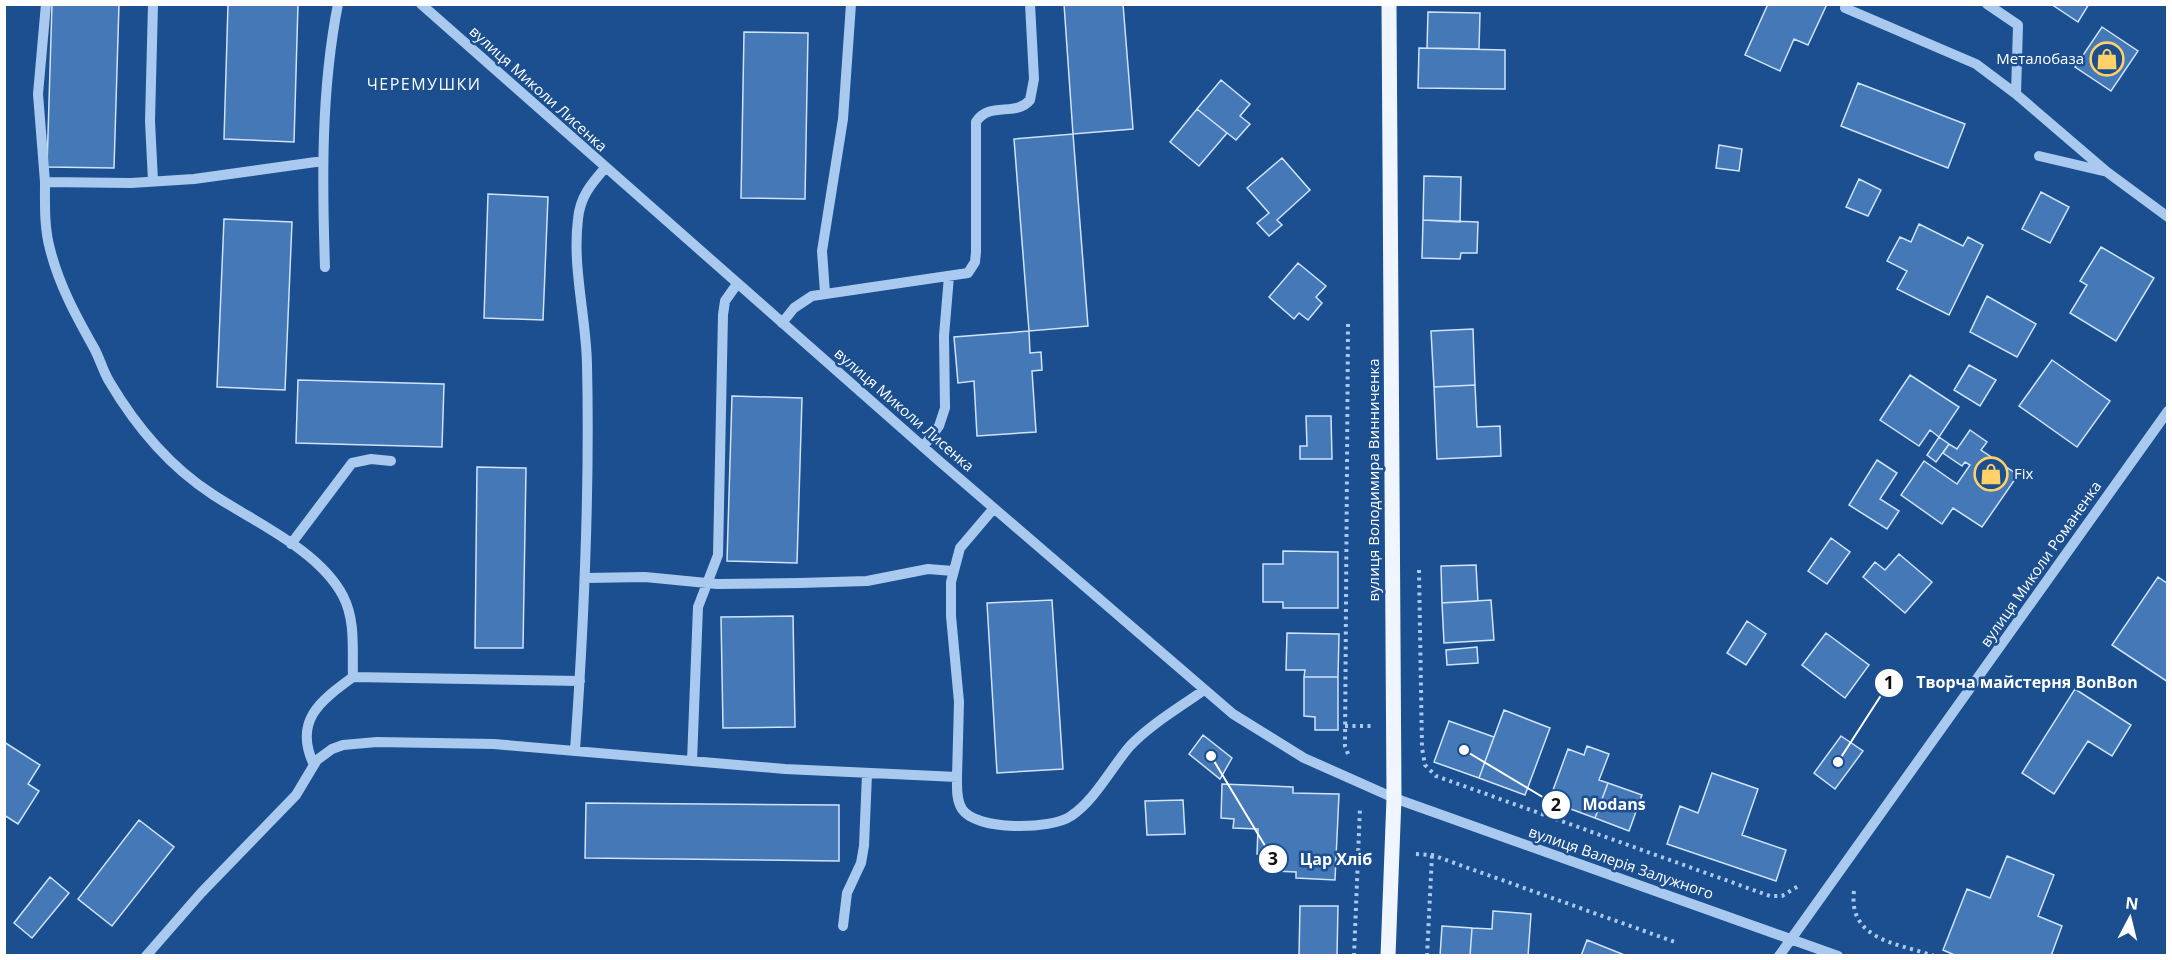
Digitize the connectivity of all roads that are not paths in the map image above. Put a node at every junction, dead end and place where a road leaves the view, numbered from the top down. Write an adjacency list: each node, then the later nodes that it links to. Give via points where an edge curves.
1 (46, 4): 16 (street, via 38,94)
2 (153, 4): 15 (street)
3 (338, 4): 12 (street)
4 (421, 4): 13 (street, вулиця Миколи Лисенка)
5 (851, 4): 21 (street, via 843,119 822,251)
6 (1030, 4): 19 (street, via 1033,93 1026,105 988,111 976,122 975,261 968,273)
7 (1389, 4): 39 (main road, вулиця Володимира Винниченка)
8 (1987, 4): 10 (street, via 2018,25)
9 (1845, 8): 10 (street, via 1976,64)
10 (2016, 94): 14 (street)
11 (2039, 156): 14 (street)
12 (323, 161): 15 (street); 18 (street)
13 (605, 168): 20 (street, вулиця Миколи Лисенка); 29 (street, via 581,202 577,235 587,362)
14 (2107, 172): 17 (street)
15 (153, 181): 16 (street)
16 (45, 182): 27 (street, via 45,228 54,264 76,319 124,405 177,467 213,495)
17 (2168, 217)
18 (324, 267)
19 (949, 276): 21 (street); 24 (street, via 944,336 945,408 939,426)
20 (737, 284): 22 (street, вулиця Миколи Лисенка); 30 (street, via 725,302 723,315 718,547)
21 (825, 293): 22 (street, via 802,301)
22 (782, 323): 24 (street, вулиця Миколи Лисенка)
23 (2168, 411): 41 (street, вулиця Миколи Романенка)
24 (923, 447): 26 (street, вулиця Миколи Лисенка)
25 (391, 461): 27 (street, via 352,463)
26 (994, 508): 28 (street, via 960,548); 33 (street, вулиця Миколи Лисенка)
27 (291, 544): 31 (street, via 321,569 343,596 352,621)
28 (953, 571): 30 (street, via 928,569 867,581); 38 (street, via 950,596 960,724)
29 (585, 578): 30 (street, via 645,577); 32 (street)
30 (705, 584): 35 (street, via 698,607)
31 (353, 677): 32 (street); 36 (street, via 317,706 308,723 308,748)
32 (580, 681): 34 (street)
33 (1204, 690): 38 (street, via 1142,734 1081,808 1066,819 1021,826 979,820 961,808); 39 (street, вулиця Миколи Лисенка, via 1233,714 1305,758)
34 (575, 750): 35 (street); 36 (street, via 494,744 357,742 332,748)
35 (692, 761): 37 (street)
36 (314, 765): 42 (street, via 296,795)
37 (867, 774): 38 (street); 40 (street, via 864,846 847,893)
38 (957, 777)
39 (1394, 798): 41 (street, вулиця Валерія Залужного); 43 (main road, вулиця Володимира Винниченка)
40 (843, 926)
41 (1792, 939): 44 (street, вулиця Миколи Романенка); 45 (street, вулиця Валерія Залужного)
42 (146, 956)
43 (1388, 956)
44 (1779, 956)
45 (1838, 956)

